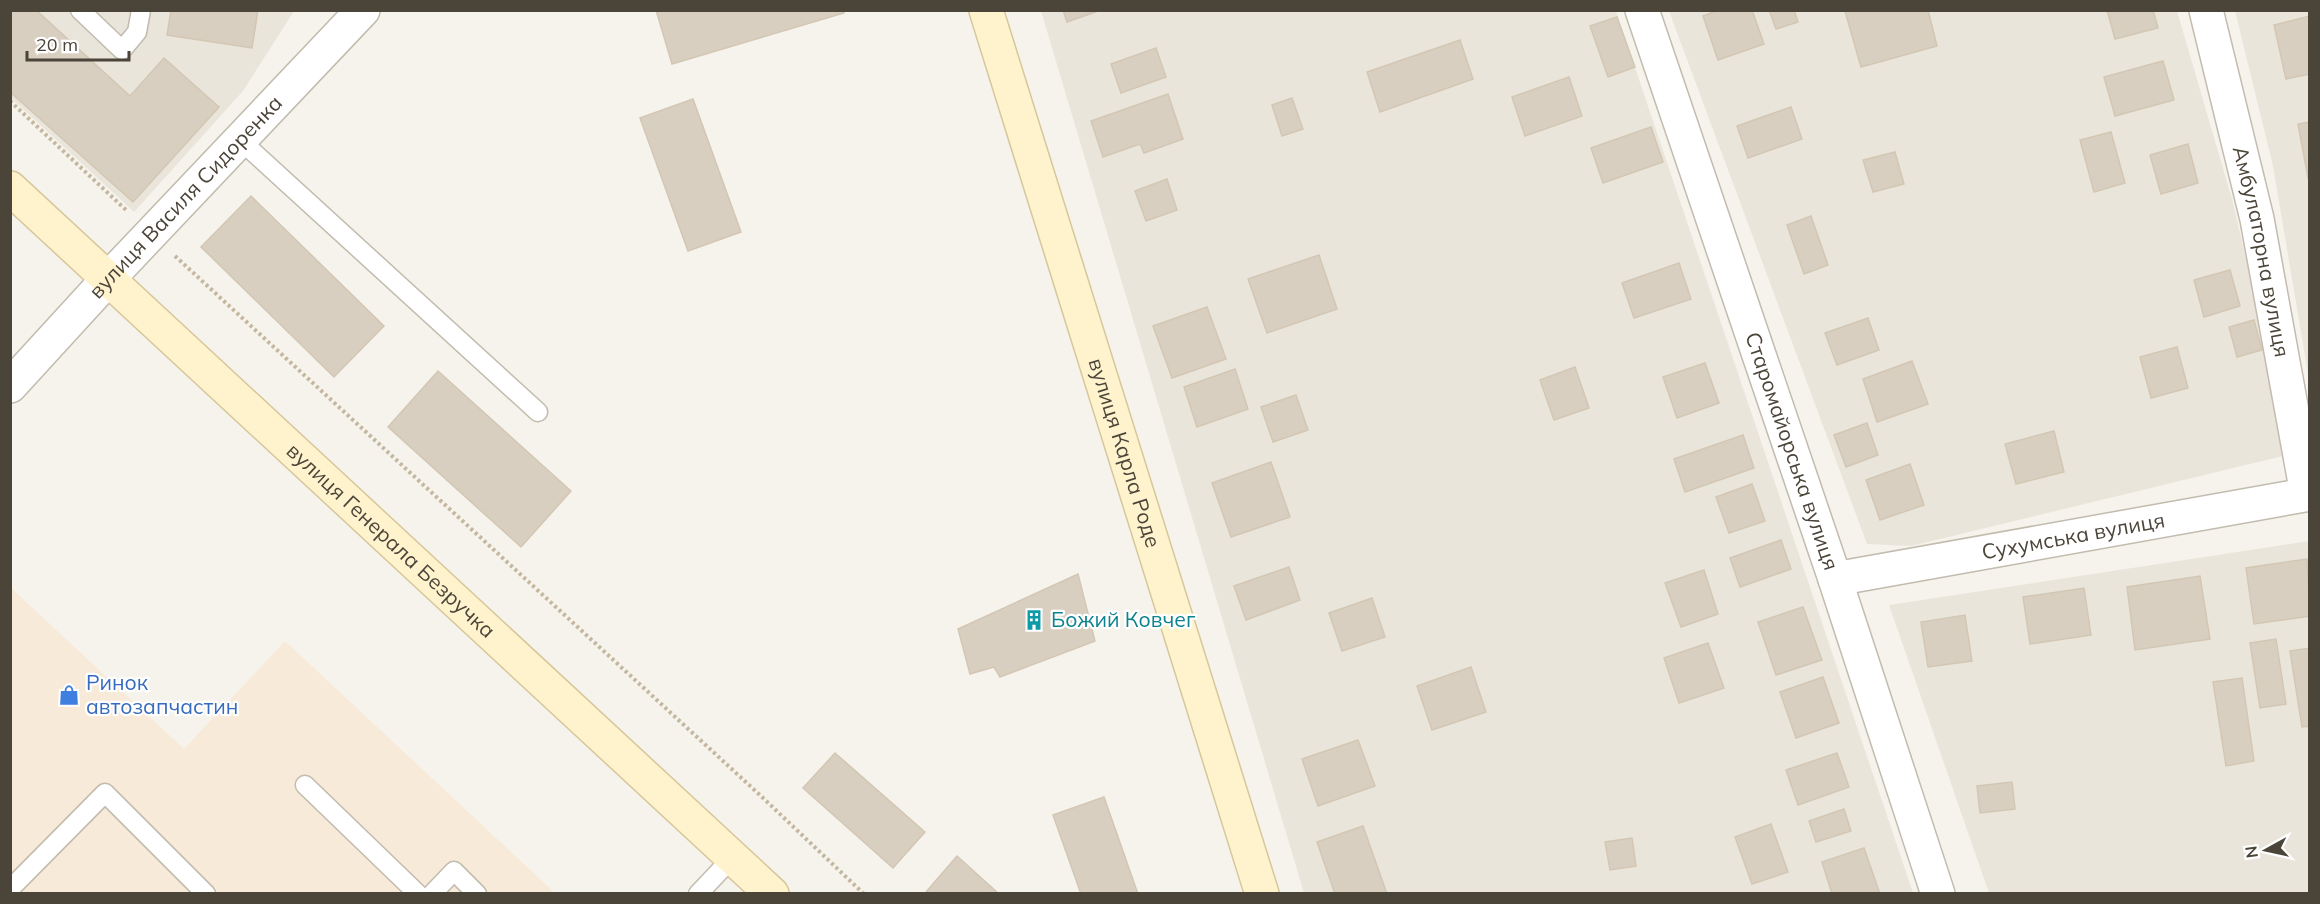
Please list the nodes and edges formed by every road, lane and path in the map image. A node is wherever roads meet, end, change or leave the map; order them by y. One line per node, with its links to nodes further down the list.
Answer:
1 (80, 10): 2 (lane)
2 (141, 10)
3 (363, 10): 8 (street, вулиця Василя Сидоренка)
4 (986, 10): 26 (street, вулиця Карла Роде)
5 (1642, 10): 15 (street, Старомайорська вулиця)
6 (2206, 10): 14 (street, Амбулаторна вулиця)
7 (10, 101): 10 (path)
8 (240, 140): 10 (street, вулиця Василя Сидоренка); 13 (lane)
9 (10, 188): 11 (street, вулиця Генерала Безручка)
10 (151, 234): 11 (street, вулиця Василя Сидоренка); 25 (path)
11 (108, 279): 12 (street, вулиця Василя Сидоренка); 17 (street, вулиця Генерала Безручка)
12 (10, 386)
13 (538, 412)
14 (2308, 494): 15 (street, Сухумська вулиця)
15 (1835, 579): 27 (street, Старомайорська вулиця)
16 (305, 785): 20 (lane)
17 (733, 857): 23 (lane); 24 (street, вулиця Генерала Безручка)
18 (10, 889): 19 (lane)
19 (206, 894)
20 (418, 894)
21 (432, 894): 22 (lane)
22 (477, 894)
23 (698, 894)
24 (772, 894)
25 (864, 894)
26 (1262, 894)
27 (1938, 894)

